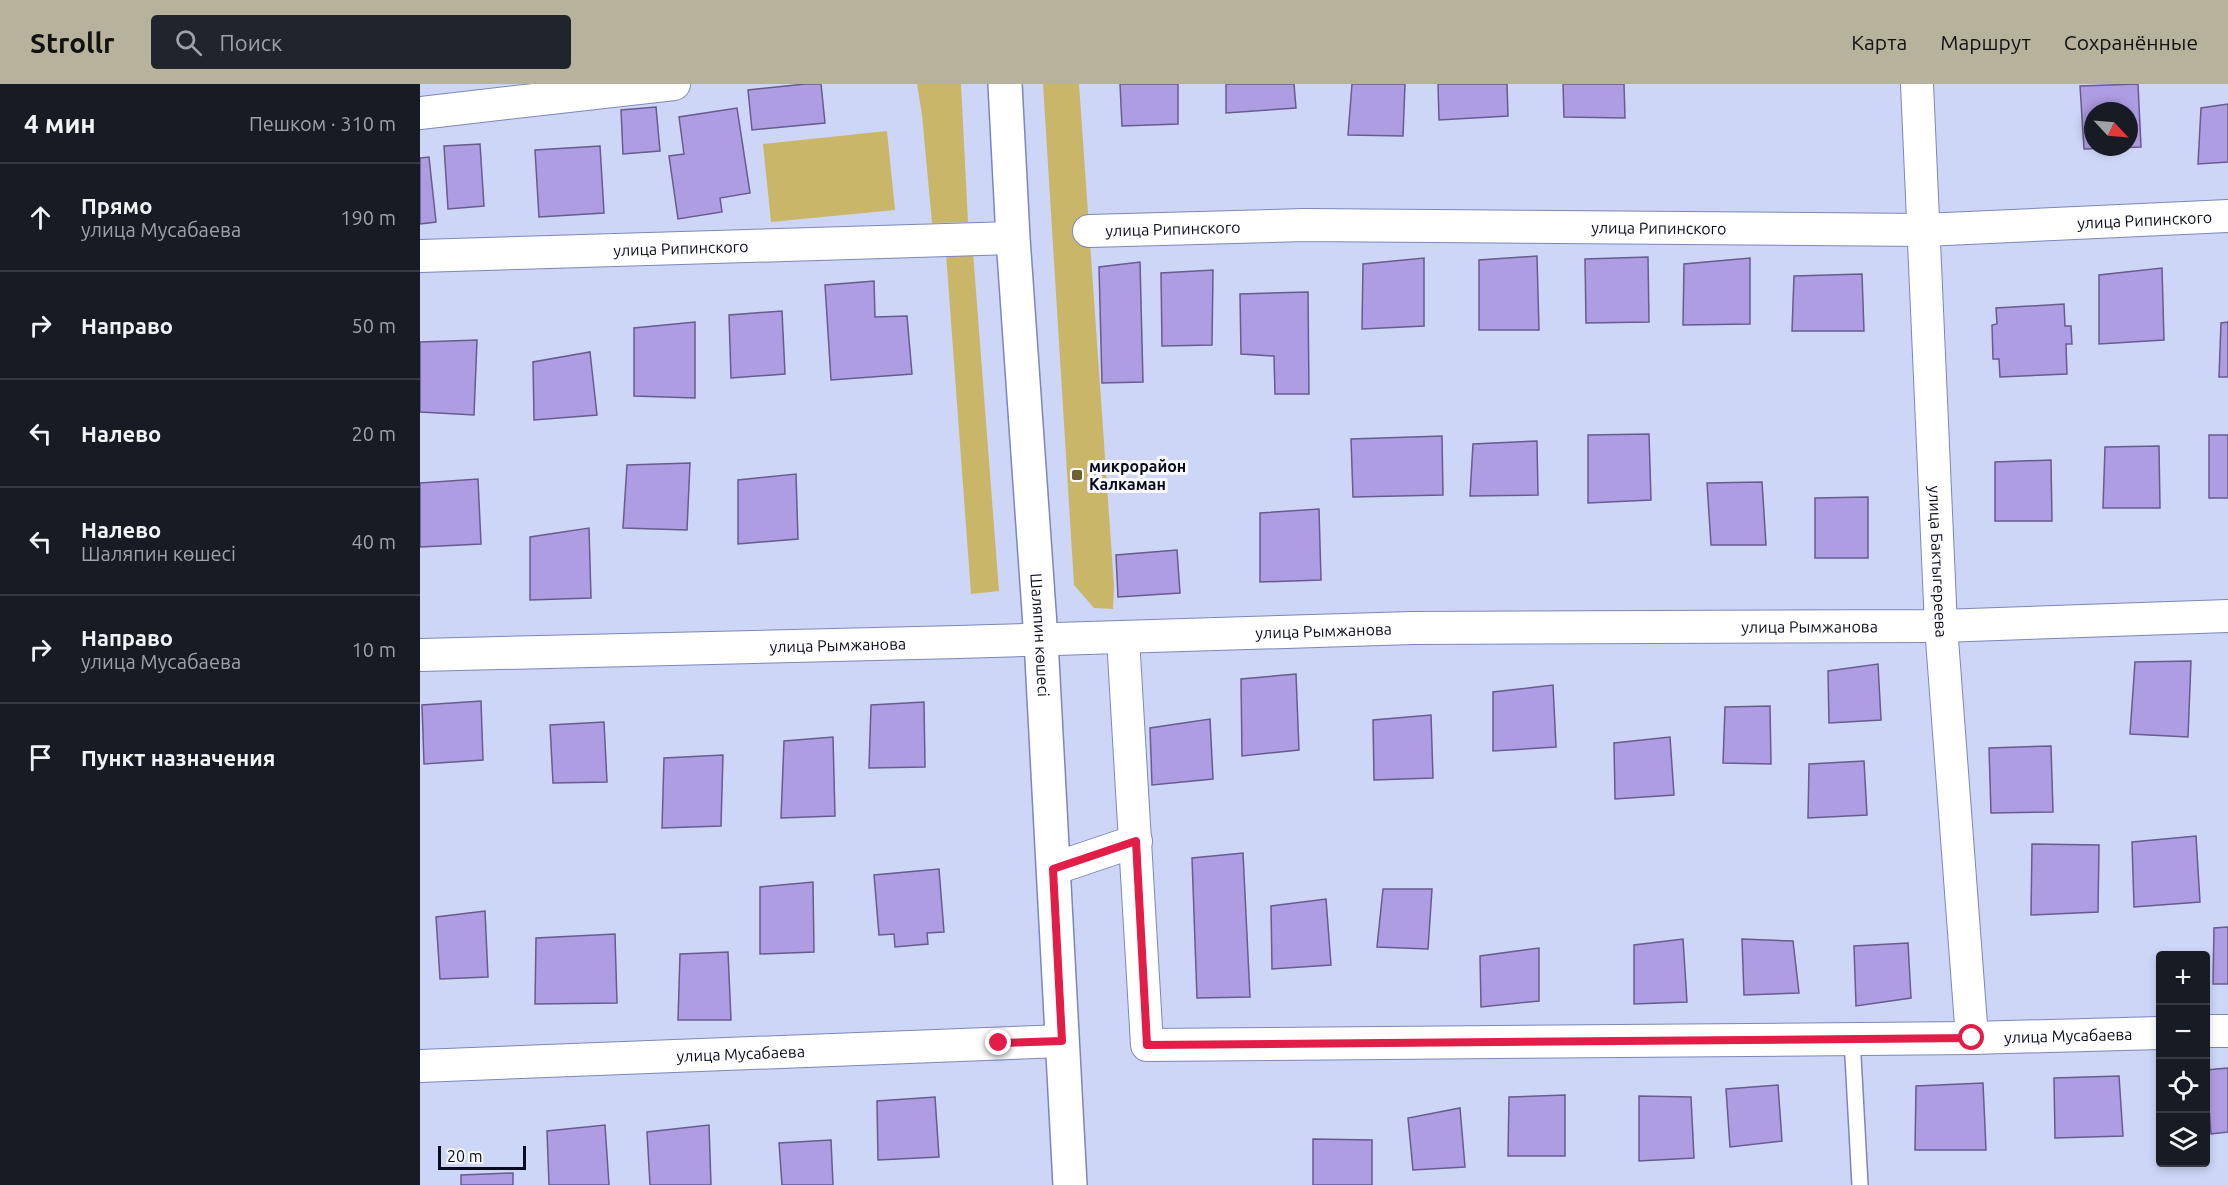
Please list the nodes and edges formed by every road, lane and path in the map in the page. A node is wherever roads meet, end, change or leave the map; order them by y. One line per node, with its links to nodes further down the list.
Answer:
1 (674, 84): 4 (street)
2 (1005, 84): 8 (main road, Шаляпин көшесі)
3 (1917, 84): 6 (street, улица Бактыгереева)
4 (420, 113)
5 (2228, 216): 6 (street, улица Рипинского)
6 (1924, 230): 7 (street, улица Рипинского); 11 (street, улица Бактыгереева)
7 (1089, 231)
8 (1013, 238): 9 (street, улица Рипинского); 13 (main road, Шаляпин көшесі)
9 (420, 256)
10 (2228, 616): 11 (street, улица Рымжанова)
11 (1941, 626): 12 (street, улица Рымжанова); 21 (street, улица Бактыгереева)
12 (1123, 638): 13 (street, улица Рымжанова); 15 (street)
13 (1041, 640): 14 (street, улица Рымжанова); 16 (main road, Шаляпин көшесі)
14 (420, 655)
15 (1136, 841): 16 (street); 20 (street, улица Мусабаева)
16 (1053, 869): 22 (main road, Шаляпин көшесі)
17 (2210, 1031): 18 (street)
18 (2228, 1031)
19 (2156, 1033): 21 (street, улица Мусабаева)
20 (1852, 1038): 21 (street, улица Мусабаева); 25 (lane)
21 (1972, 1038)
22 (1062, 1041): 23 (street, улица Мусабаева); 24 (main road, Шаляпин көшесі)
23 (420, 1066)
24 (1070, 1185)
25 (1860, 1185)

